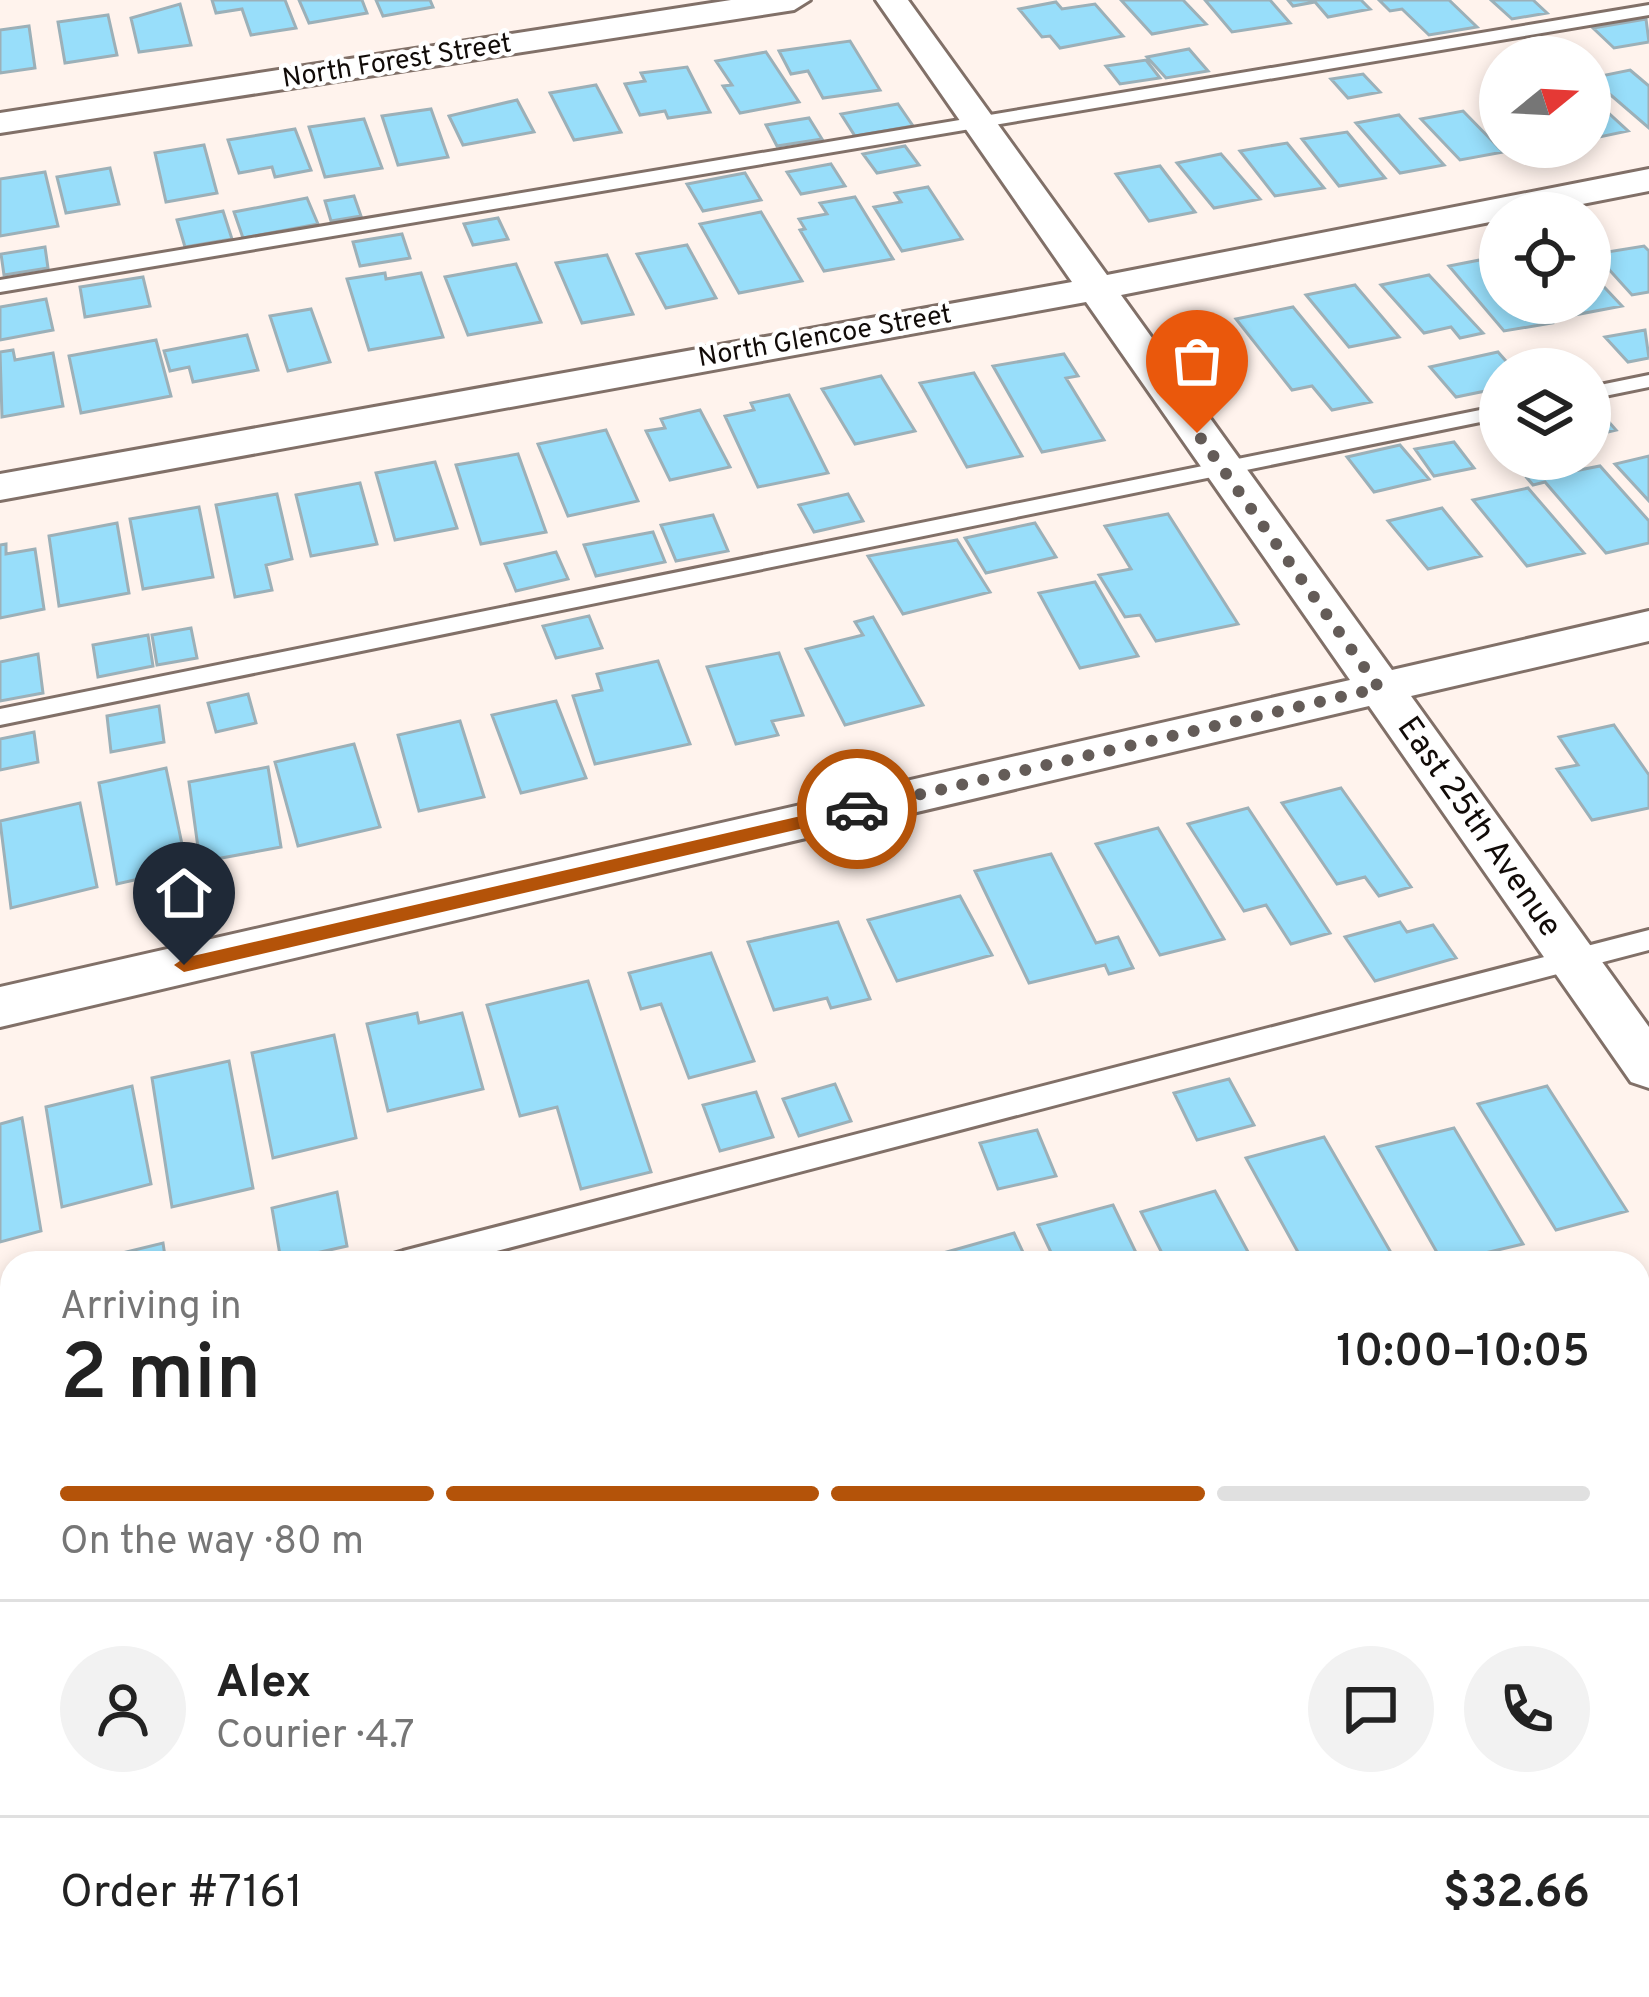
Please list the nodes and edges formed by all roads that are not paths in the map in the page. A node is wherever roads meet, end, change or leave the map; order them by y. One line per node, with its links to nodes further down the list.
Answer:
1 (794, 0): 4 (street, North Forest Street)
2 (892, 0): 5 (street, East 25th Avenue)
3 (1649, 10): 5 (lane)
4 (0, 123)
5 (981, 124): 7 (lane); 8 (street, East 25th Avenue)
6 (1649, 180): 8 (street, North Glencoe Street)
7 (0, 286)
8 (1094, 289): 12 (street, East 25th Avenue); 13 (street, North Glencoe Street)
9 (1649, 381): 10 (lane)
10 (1611, 389)
11 (1479, 416): 12 (lane)
12 (1223, 469): 15 (street, East 25th Avenue); 16 (lane)
13 (0, 487)
14 (1649, 626): 15 (street)
15 (1379, 688): 18 (street, East 25th Avenue); 19 (street)
16 (0, 717)
17 (1649, 940): 18 (lane)
18 (1573, 960): 20 (street, East 25th Avenue); 21 (lane)
19 (0, 1007)
20 (1649, 1067)
21 (449, 1251)

